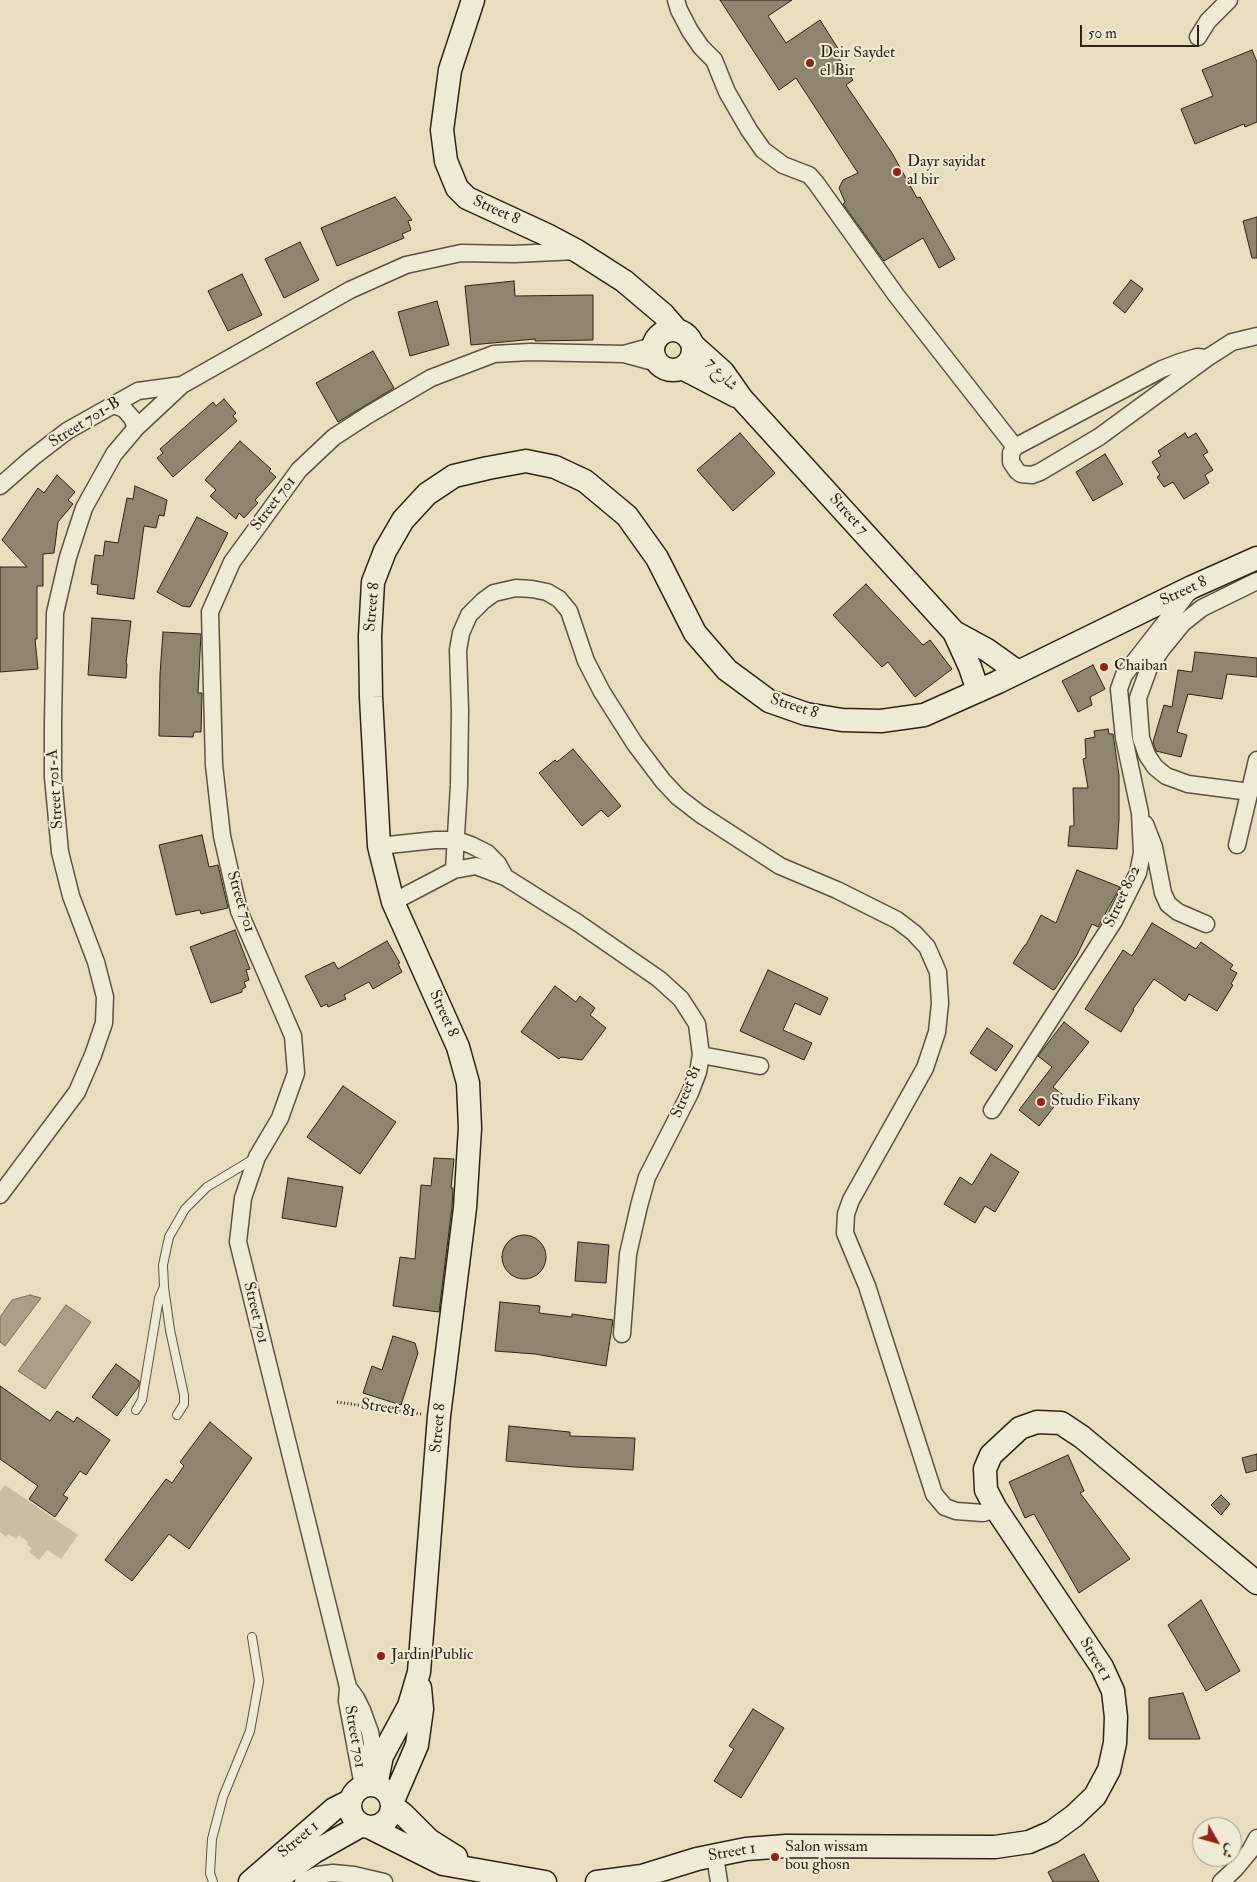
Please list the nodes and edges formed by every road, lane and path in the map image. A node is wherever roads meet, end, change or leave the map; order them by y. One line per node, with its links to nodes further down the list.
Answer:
1 (473, 0): 5 (street, Street 8)
2 (676, 0): 15 (street)
3 (1229, 0): 4 (street)
4 (1198, 37)
5 (577, 251): 7 (street, Street 8); 11 (street)
6 (1257, 336): 9 (street)
7 (661, 344): 8 (street); 10 (street); 36 (street, Street 701)
8 (694, 346): 10 (street); 12 (street, شارع 7)
9 (1207, 358): 15 (street); 15 (street)
10 (682, 368): 12 (street, شارع 7)
11 (182, 385): 13 (street, Street 701-B); 14 (street, Street 701-A)
12 (742, 399): 20 (street, Street 7)
13 (114, 404): 14 (street); 16 (street, Street 701-B)
14 (136, 428): 37 (street, Street 701-A)
15 (1015, 447)
16 (0, 486)
17 (1257, 558): 19 (street, Street 8)
18 (1257, 581): 24 (street)
19 (1192, 587): 21 (street, Street 8); 25 (street, Street 802)
20 (954, 632): 21 (street); 22 (street)
21 (1018, 672): 22 (street, Street 8)
22 (978, 691): 28 (street, Street 8)
23 (1257, 760): 24 (street)
24 (1250, 792): 27 (street)
25 (1140, 813): 32 (street); 35 (street, Street 802)
26 (457, 840): 28 (street, Street 81); 29 (street); 30 (street, Street 81); 44 (street)
27 (1236, 845)
28 (380, 846): 31 (street, Street 8)
29 (454, 870): 30 (street, Street 81); 31 (street, Street 81)
30 (505, 877): 33 (street, Street 81)
31 (393, 902): 43 (street, Street 8)
32 (1206, 924)
33 (701, 1055): 34 (street); 39 (street, Street 81)
34 (760, 1066)
35 (992, 1110)
36 (257, 1157): 38 (lane); 48 (street, Street 701)
37 (0, 1195)
38 (164, 1286): 41 (lane); 42 (lane)
39 (622, 1334)
40 (338, 1402): 43 (path, Street 81)
41 (136, 1410)
42 (178, 1415)
43 (439, 1416): 47 (street, Street 8)
44 (996, 1509): 45 (street, Street 1); 52 (street, Street 1)
45 (1257, 1583)
46 (252, 1637): 54 (lane)
47 (419, 1672): 48 (street, Street 8); 49 (street, Street 8)
48 (365, 1789): 49 (street); 50 (street); 55 (street, Street 1)
49 (392, 1805): 50 (street); 53 (street)
50 (366, 1826): 53 (street); 56 (street, Street 1)
51 (1257, 1838): 62 (street)
52 (715, 1856): 60 (street, Street 1); 61 (street)
53 (468, 1867): 59 (street)
54 (213, 1882)
55 (250, 1882)
56 (273, 1882)
57 (303, 1882): 58 (street)
58 (384, 1882)
59 (545, 1882)
60 (597, 1882)
61 (720, 1882)
62 (1221, 1882)

